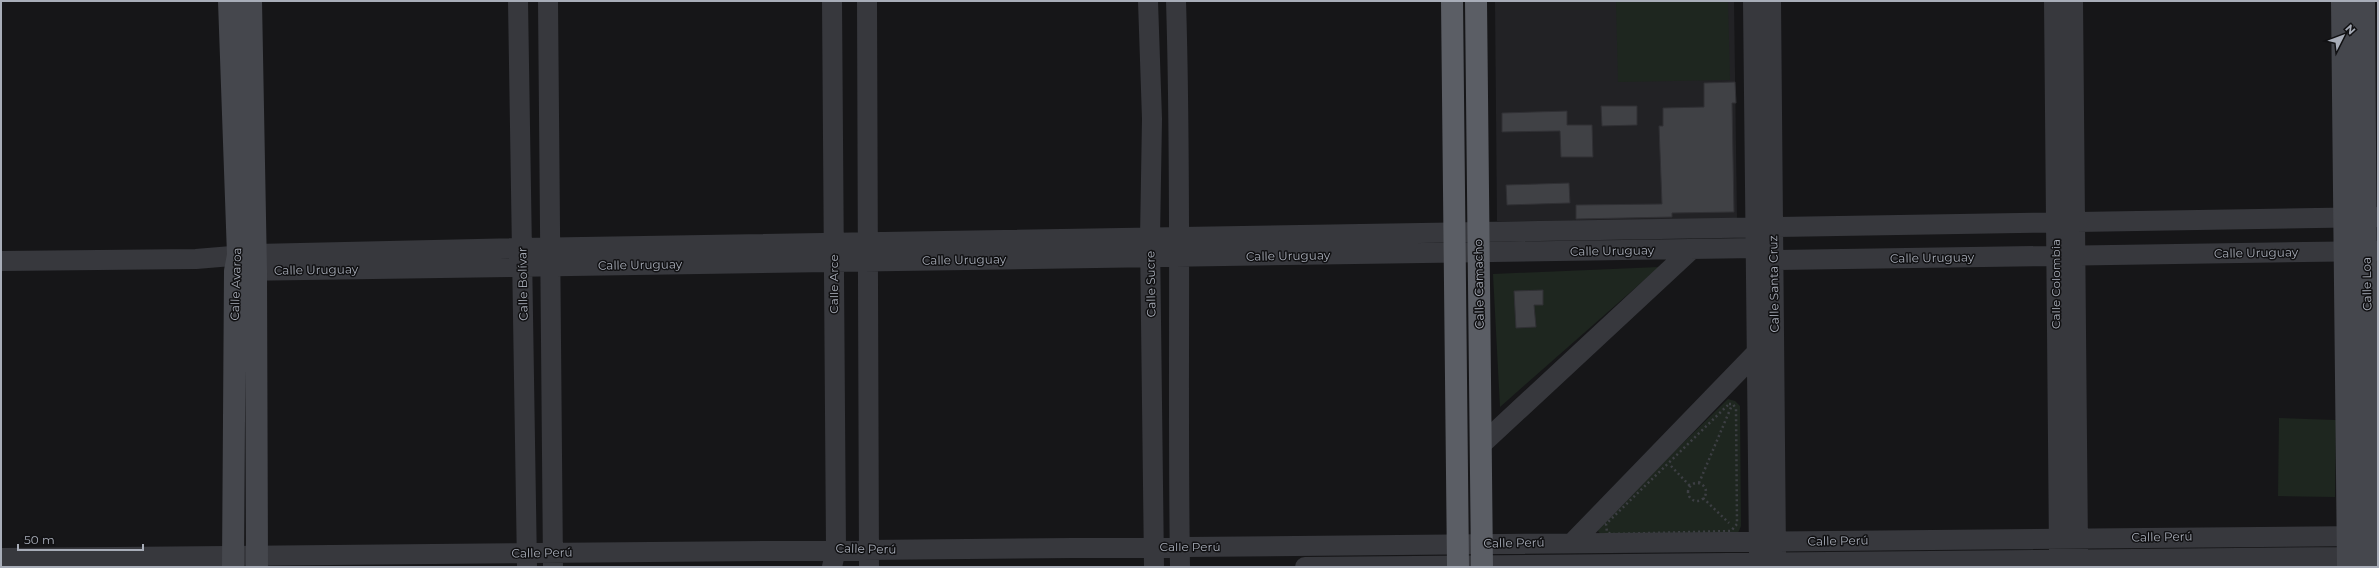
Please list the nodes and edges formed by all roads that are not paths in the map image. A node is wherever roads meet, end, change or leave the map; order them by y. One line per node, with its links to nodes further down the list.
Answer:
1 (229, 1): 36 (main road, Calle Avaroa)
2 (251, 1): 36 (main road, Calle Avaroa)
3 (518, 1): 33 (street, Calle Bolívar)
4 (548, 1): 32 (street)
5 (832, 1): 30 (street, Calle Arce)
6 (867, 1): 28 (street)
7 (1148, 1): 23 (street, Calle Sucre)
8 (1176, 1): 24 (street)
9 (1452, 1): 21 (highway, Calle Camacho)
10 (1476, 1): 22 (highway, Calle Camacho)
11 (1753, 1): 20 (street, Calle Santa Cruz)
12 (1771, 1): 20 (street, Calle Santa Cruz)
13 (2054, 1): 19 (street, Calle Colombia)
14 (2073, 1): 19 (street, Calle Colombia)
15 (2342, 1): 17 (main road, Calle Loa)
16 (2364, 1): 18 (main road, Calle Loa)
17 (2344, 217): 18 (street, Calle Uruguay); 19 (street, Calle Uruguay); 29 (main road, Calle Loa)
18 (2372, 217): 27 (main road, Calle Loa)
19 (2065, 224): 20 (street, Calle Uruguay); 31 (street, Calle Colombia)
20 (1764, 228): 22 (street, Calle Uruguay); 25 (street, Calle Santa Cruz); 34 (street, Calle Santa Cruz)
21 (1454, 243): 22 (street, Calle Uruguay); 24 (street, Calle Uruguay); 42 (highway, Calle Camacho)
22 (1479, 243): 26 (street, Calle Uruguay); 38 (highway, Calle Camacho)
23 (1150, 248): 24 (street, Calle Uruguay); 28 (street, Calle Uruguay); 43 (street, Calle Sucre)
24 (1177, 248): 44 (street)
25 (1756, 248): 26 (street, Calle Uruguay); 34 (street); 37 (street, Calle Santa Cruz)
26 (1691, 250): 38 (street)
27 (2372, 251): 29 (street, Calle Uruguay); 45 (main road, Calle Loa)
28 (868, 252): 30 (street, Calle Uruguay); 48 (street)
29 (2345, 252): 31 (street, Calle Uruguay); 45 (main road, Calle Loa)
30 (834, 253): 32 (street, Calle Uruguay); 47 (street, Calle Arce)
31 (2066, 256): 34 (street, Calle Uruguay); 39 (street, Calle Colombia)
32 (550, 257): 33 (street, Calle Uruguay); 51 (street)
33 (522, 258): 36 (street, Calle Uruguay); 50 (street, Calle Bolívar)
34 (1774, 260): 40 (street, Calle Santa Cruz)
35 (1, 261): 36 (street, Calle Uruguay)
36 (246, 263): 52 (main road, Calle Avaroa); 53 (main road, Calle Avaroa)
37 (1757, 352): 40 (street, Calle Santa Cruz); 41 (street)
38 (1481, 445): 49 (highway, Calle Camacho)
39 (2068, 538): 40 (street, Calle Perú); 45 (street, Calle Perú); 54 (street, Calle Colombia)
40 (1767, 541): 41 (street, Calle Perú); 55 (street, Calle Santa Cruz)
41 (1573, 542): 49 (street, Calle Perú)
42 (1457, 544): 44 (street, Calle Perú); 49 (street, Calle Perú); 56 (highway, Calle Camacho)
43 (1154, 547): 44 (street, Calle Perú); 48 (street, Calle Perú); 57 (street, Calle Sucre)
44 (1180, 547): 58 (street)
45 (2363, 550): 54 (street, Calle Perú)
46 (1, 558): 52 (street, Calle Perú)
47 (834, 558): 48 (street, Calle Perú); 51 (street, Calle Perú)
48 (869, 559)
49 (1482, 559): 55 (street, Calle Perú); 56 (street, Calle Perú)
50 (526, 560): 51 (street, Calle Perú); 53 (street, Calle Perú)
51 (553, 560)
52 (233, 562): 53 (street, Calle Perú)
53 (258, 562)
54 (2068, 563): 55 (street, Calle Perú)
55 (1768, 565)
56 (1458, 566): 59 (street, Calle Perú)
57 (1154, 567)
58 (1180, 567)
59 (1304, 567)

